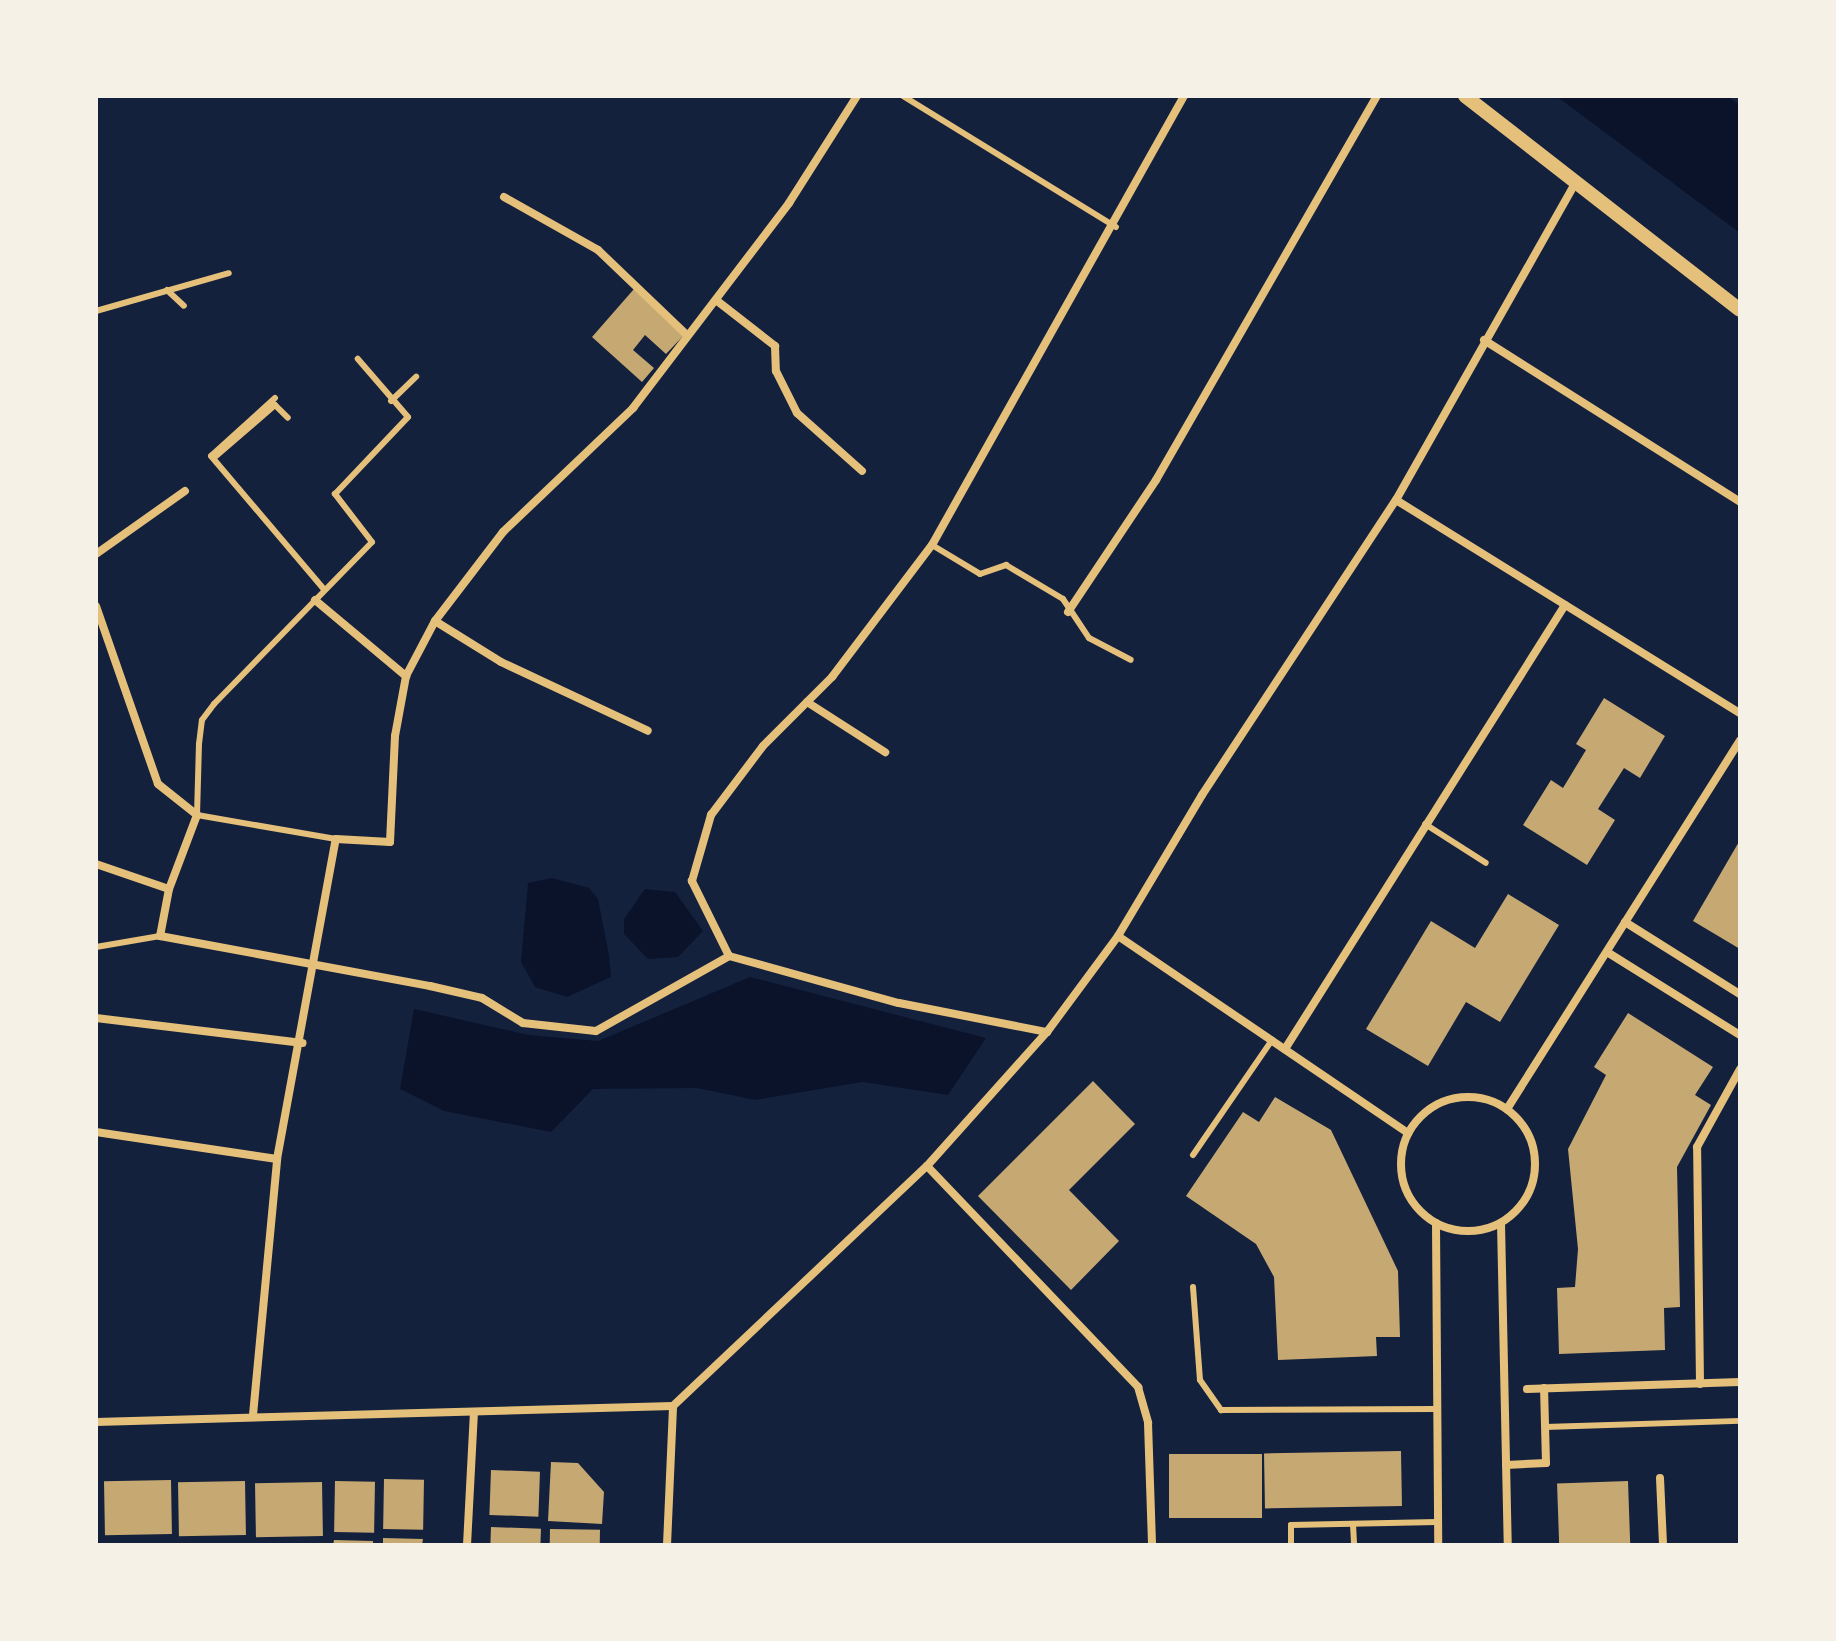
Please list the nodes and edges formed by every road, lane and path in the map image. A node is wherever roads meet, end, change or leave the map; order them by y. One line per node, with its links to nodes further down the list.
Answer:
1 (857, 96): 11 (street)
2 (903, 96): 8 (lane)
3 (1184, 96): 8 (street)
4 (1377, 96): 33 (street)
5 (1465, 96): 6 (street)
6 (1575, 184): 13 (street); 16 (street)
7 (504, 197): 15 (street)
8 (1116, 227): 27 (street)
9 (229, 273): 10 (lane)
10 (167, 290): 12 (lane); 14 (lane)
11 (716, 300): 15 (street); 23 (street)
12 (184, 306)
13 (1740, 310)
14 (96, 311)
15 (686, 334): 34 (street)
16 (1484, 340): 25 (street); 26 (street)
17 (358, 359): 20 (lane)
18 (416, 377): 20 (lane)
19 (275, 398): 22 (lane)
20 (391, 401): 29 (lane)
21 (288, 418): 22 (lane)
22 (213, 459): 29 (lane)
23 (862, 471)
24 (185, 491): 28 (street)
25 (1396, 500): 31 (street); 50 (street)
26 (1740, 502)
27 (932, 545): 33 (lane); 37 (street)
28 (96, 554)
29 (323, 588): 30 (lane)
30 (315, 600): 36 (street); 42 (lane)
31 (1565, 605): 38 (street); 43 (street)
32 (96, 606): 42 (street)
33 (1068, 612): 35 (lane)
34 (435, 621): 36 (street); 39 (street)
35 (1131, 660)
36 (406, 676): 44 (street)
37 (807, 702): 41 (street); 53 (street)
38 (1740, 713)
39 (648, 731)
40 (1740, 741): 48 (street)
41 (885, 752)
42 (197, 815): 44 (lane); 47 (street)
43 (1425, 824): 45 (lane); 61 (street)
44 (336, 839): 54 (street)
45 (1486, 863)
46 (96, 864): 47 (street)
47 (169, 889): 49 (street)
48 (1625, 922): 52 (street); 55 (street)
49 (160, 936): 51 (lane); 54 (street)
50 (1118, 936): 57 (street); 59 (street)
51 (96, 947)
52 (1607, 952): 58 (street); 63 (street)
53 (729, 956): 54 (street); 57 (street)
54 (316, 969): 60 (street)
55 (1740, 994)
56 (96, 1018): 60 (street)
57 (1047, 1032): 68 (street)
58 (1740, 1035)
59 (1272, 1040): 61 (street); 66 (lane)
60 (302, 1043): 67 (street)
61 (1285, 1049): 65 (street)
62 (1740, 1069): 73 (street)
63 (1507, 1109): 65 (street); 70 (street)
64 (96, 1132): 67 (street)
65 (1408, 1133): 69 (street)
66 (1193, 1155)
67 (277, 1159): 79 (street)
68 (927, 1166): 76 (street); 89 (street)
69 (1436, 1223): 70 (street); 77 (street)
70 (1501, 1223): 83 (street)
71 (1193, 1287): 77 (lane)
72 (1740, 1382): 73 (street)
73 (1700, 1384): 74 (street)
74 (1544, 1388): 75 (street); 82 (street)
75 (1527, 1389)
76 (673, 1406): 78 (street); 88 (street)
77 (1435, 1409): 85 (street)
78 (474, 1412): 79 (street); 87 (street)
79 (253, 1415): 81 (street)
80 (1740, 1421): 82 (lane)
81 (96, 1422)
82 (1545, 1427): 83 (street)
83 (1506, 1465): 93 (street)
84 (1660, 1478): 94 (street)
85 (1437, 1522): 86 (lane); 92 (street)
86 (1353, 1524): 90 (lane); 91 (lane)
87 (467, 1545)
88 (667, 1545)
89 (1152, 1545)
90 (1291, 1545)
91 (1354, 1545)
92 (1438, 1545)
93 (1508, 1545)
94 (1663, 1545)

